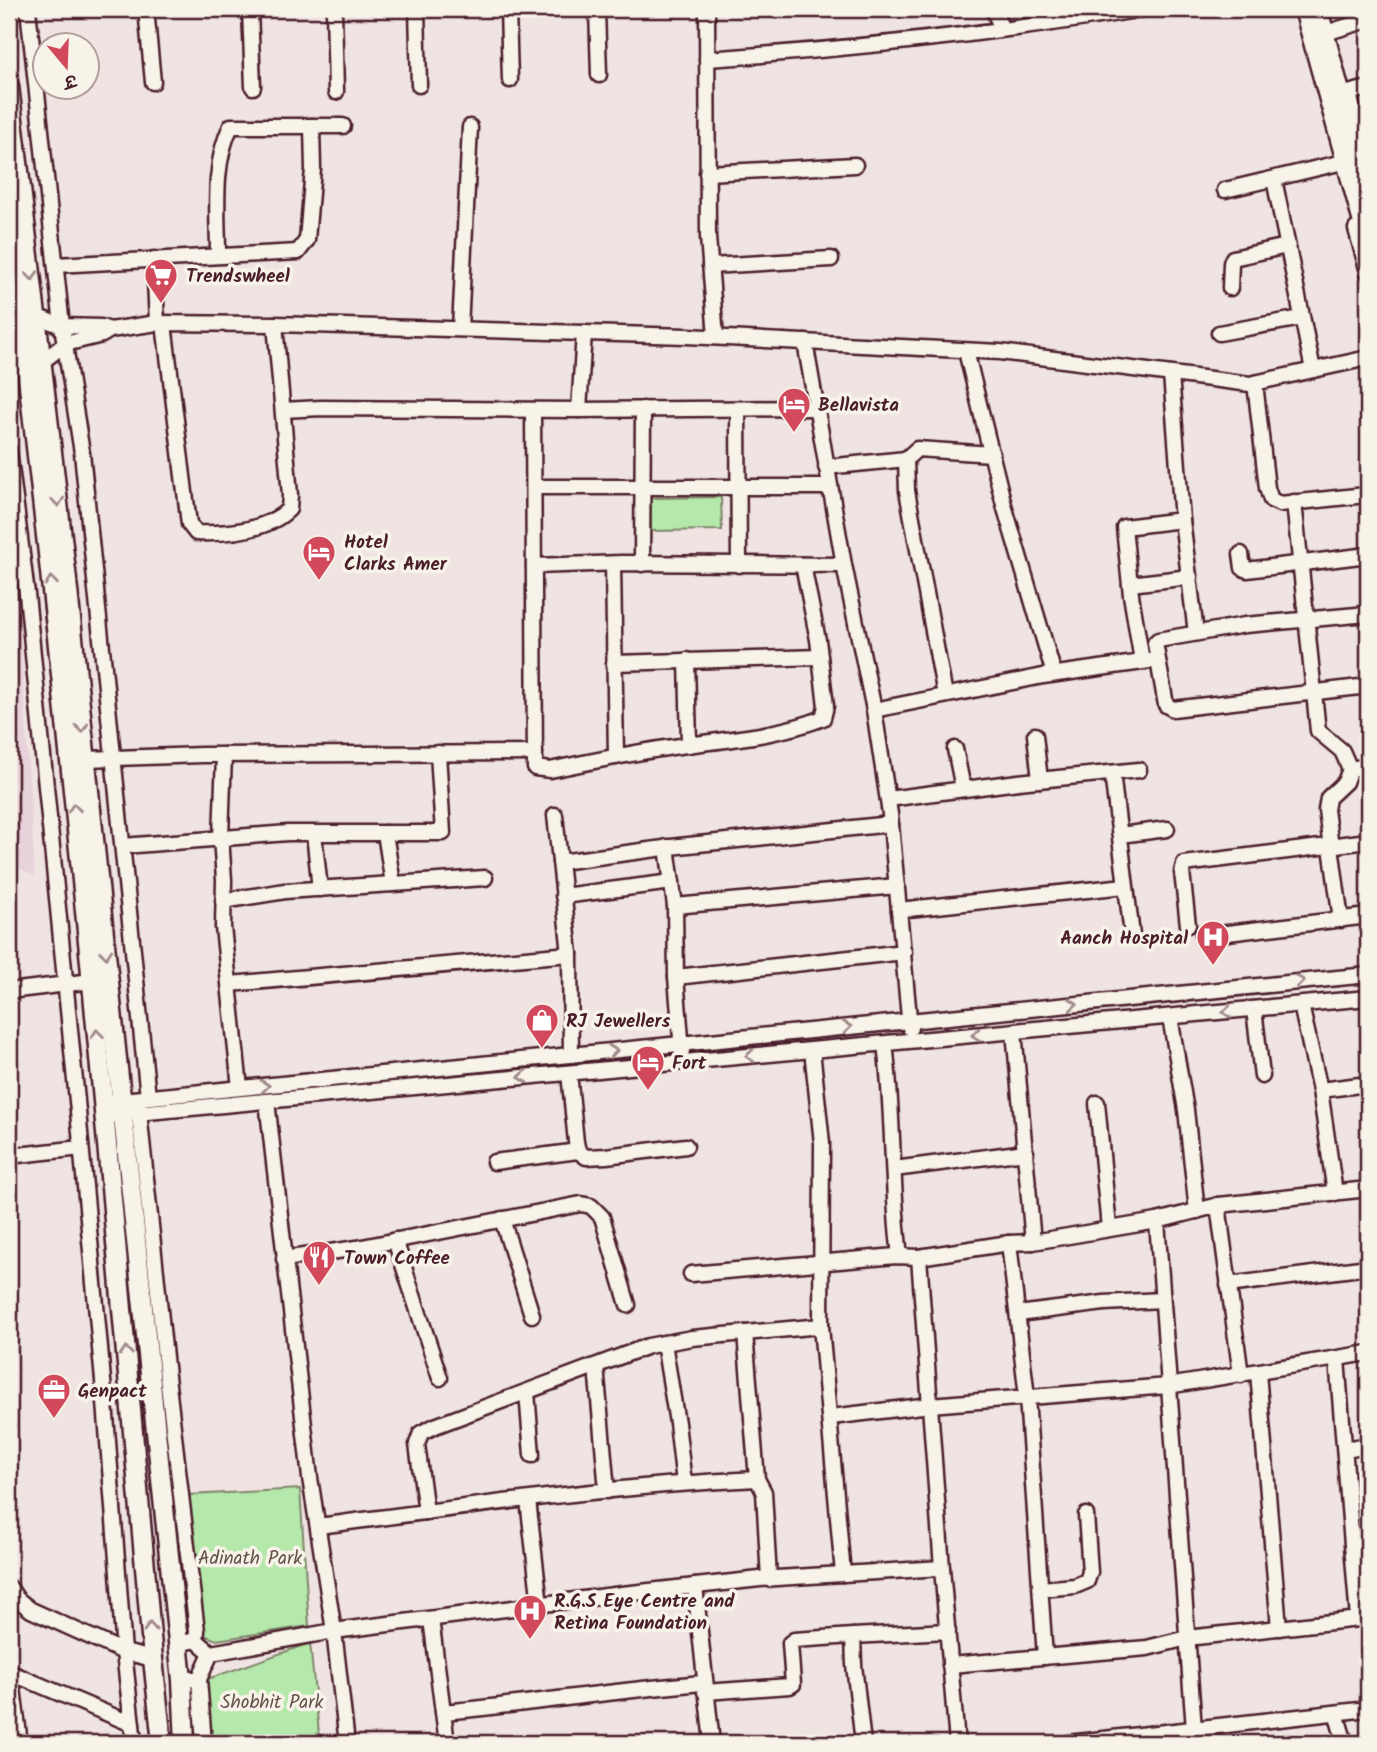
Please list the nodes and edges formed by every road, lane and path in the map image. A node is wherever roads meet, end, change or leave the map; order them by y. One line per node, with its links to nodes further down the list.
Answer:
1 (29, 9): 44 (street)
2 (146, 9): 21 (street)
3 (250, 9): 24 (street)
4 (334, 9): 26 (street)
5 (417, 9): 22 (street)
6 (508, 9): 20 (street)
7 (597, 9): 19 (street)
8 (706, 9): 18 (street)
9 (993, 9): 16 (street)
10 (1143, 9): 16 (street)
11 (1297, 9): 32 (street)
12 (1304, 9): 39 (main road)
13 (1318, 9): 37 (main road)
14 (1326, 9): 17 (street)
15 (1368, 20): 17 (street)
16 (1002, 29): 18 (street)
17 (1332, 31): 27 (street)
18 (707, 59): 34 (street)
19 (598, 75)
20 (509, 80)
21 (153, 82)
22 (419, 85)
23 (9, 86): 49 (main road, one-way to 49)
24 (253, 87)
25 (1368, 88): 27 (street)
26 (335, 92)
27 (1348, 93): 31 (street)
28 (312, 125): 29 (street); 41 (street); 41 (street)
29 (343, 126)
30 (470, 127): 54 (street)
31 (1368, 162)
32 (1339, 163): 35 (street); 46 (street)
33 (855, 165): 34 (street)
34 (707, 173): 45 (street)
35 (1274, 179): 36 (street); 40 (street)
36 (1225, 190)
37 (1368, 197)
38 (9, 221): 47 (main road)
39 (1368, 241)
40 (1287, 246): 48 (street); 50 (street)
41 (218, 255): 42 (street)
42 (154, 259): 44 (street); 51 (street)
43 (831, 259): 45 (street)
44 (56, 265): 53 (street)
45 (710, 266): 58 (street)
46 (1368, 272)
47 (13, 283): 155 (main road, one-way to 47)
48 (1230, 288)
49 (38, 317): 53 (street); 63 (main road)
50 (1302, 318): 57 (street); 64 (street)
51 (161, 323): 52 (street); 55 (street); 70 (street)
52 (275, 324): 54 (street); 70 (street)
53 (62, 326): 55 (street); 60 (street)
54 (460, 329): 56 (street)
55 (110, 330): 60 (street)
56 (584, 333): 58 (street); 72 (street)
57 (1219, 333)
58 (716, 337): 59 (street)
59 (805, 342): 61 (street); 67 (street)
60 (65, 344): 63 (street); 115 (street)
61 (966, 351): 65 (street); 74 (street)
62 (1368, 358): 64 (street)
63 (43, 361): 116 (main road, one-way to 116)
64 (1313, 370): 66 (street)
65 (1171, 374): 66 (street); 83 (street)
66 (1255, 383): 82 (street)
67 (816, 408): 69 (street); 76 (street)
68 (643, 409): 69 (street); 72 (street); 79 (street)
69 (738, 409): 80 (street)
70 (283, 410): 71 (street)
71 (533, 410): 72 (street); 77 (street)
72 (579, 410)
73 (9, 451): 156 (street)
74 (992, 454): 75 (street); 103 (street)
75 (905, 459): 76 (street); 106 (street)
76 (826, 467): 78 (street)
77 (534, 487): 79 (street); 92 (street)
78 (830, 487): 80 (street); 91 (street)
79 (641, 488): 80 (street); 88 (street)
80 (738, 489): 89 (street)
81 (1366, 495): 82 (street)
82 (1294, 502): 86 (street)
83 (1182, 520): 93 (street); 94 (street)
84 (1241, 554): 86 (street)
85 (1368, 555): 86 (street)
86 (1299, 562): 96 (street)
87 (613, 564): 88 (street); 92 (street); 102 (street)
88 (642, 564): 89 (street)
89 (738, 565): 90 (street)
90 (803, 565): 91 (street); 98 (street)
91 (844, 565): 107 (street)
92 (534, 566): 112 (street)
93 (1190, 578): 94 (street); 97 (street)
94 (1130, 584): 101 (street)
95 (1368, 614): 96 (street)
96 (1305, 619): 97 (street); 105 (street)
97 (1196, 633): 100 (street)
98 (820, 657): 99 (street); 109 (street)
99 (687, 660): 102 (street); 109 (street)
100 (1157, 660): 101 (street); 105 (street)
101 (1142, 661): 103 (street)
102 (614, 663): 114 (street)
103 (1054, 674): 106 (street)
104 (1368, 686): 105 (street)
105 (1314, 691): 118 (street)
106 (945, 695): 107 (street)
107 (874, 710): 123 (street)
108 (1035, 735): 121 (street)
109 (689, 745): 114 (street)
110 (955, 749): 122 (street)
111 (438, 753): 112 (street); 113 (street); 127 (street)
112 (535, 754): 114 (street)
113 (224, 755): 115 (street); 130 (street)
114 (616, 757)
115 (114, 758): 116 (street); 133 (street)
116 (86, 759): 178 (main road, one-way to 178)
117 (1368, 766): 118 (street)
118 (1350, 769): 132 (street)
119 (1139, 770): 120 (street)
120 (1112, 773): 121 (street); 129 (street)
121 (1040, 780): 122 (street)
122 (963, 788): 123 (street)
123 (888, 799): 125 (street)
124 (555, 815): 135 (street)
125 (891, 824): 134 (street); 139 (street)
126 (1167, 828): 129 (street)
127 (386, 833): 128 (street); 138 (street)
128 (314, 834): 130 (street); 141 (street)
129 (1120, 835): 140 (street)
130 (221, 837): 133 (street); 143 (street)
131 (1368, 841): 132 (street)
132 (1330, 845): 147 (street); 148 (street)
133 (123, 846): 178 (street)
134 (667, 847): 135 (street); 137 (street)
135 (560, 862): 142 (street)
136 (485, 878): 138 (street)
137 (672, 882): 142 (street); 144 (street)
138 (393, 884): 141 (street)
139 (897, 886): 144 (street); 145 (street)
140 (1125, 886): 145 (street); 149 (street)
141 (320, 889): 143 (street)
142 (564, 896): 152 (street)
143 (223, 901): 157 (street)
144 (675, 906): 154 (street)
145 (900, 910): 151 (street)
146 (1368, 916): 147 (street)
147 (1341, 920): 150 (street)
148 (1188, 925)
149 (1132, 935)
150 (1203, 936)
151 (904, 952): 154 (street); 163 (street)
152 (569, 954): 157 (street); 169 (street)
153 (1368, 975): 163 (street, one-way to 153)
154 (676, 977): 166 (street)
155 (92, 981): 156 (street); 179 (main road, one-way to 155)
156 (65, 984): 158 (street); 181 (street)
157 (230, 984): 174 (street)
158 (9, 991)
159 (1368, 998): 160 (street)
160 (1301, 1004): 161 (street); 175 (street)
161 (1254, 1009): 162 (street, one-way to 162); 172 (street)
162 (1170, 1017): 164 (street); 190 (street)
163 (909, 1021): 165 (street); 166 (street, one-way to 163)
164 (1014, 1031): 165 (street, one-way to 165); 183 (street)
165 (911, 1041): 167 (street)
166 (682, 1044): 169 (street, one-way to 166); 170 (street)
167 (885, 1044): 168 (street); 186 (street)
168 (812, 1050): 170 (street, one-way to 170); 200 (street)
169 (571, 1055): 174 (street, one-way to 169)
170 (683, 1062): 171 (street)
171 (569, 1073): 176 (street, one-way to 176); 182 (street)
172 (1262, 1076)
173 (1368, 1084): 175 (street)
174 (240, 1088): 178 (street)
175 (1320, 1090): 188 (street)
176 (267, 1101): 178 (street); 199 (street)
177 (1097, 1103): 193 (street)
178 (134, 1105): 179 (street); 246 (main road)
179 (104, 1109): 250 (main road, one-way to 179)
180 (686, 1146): 182 (street)
181 (81, 1148): 184 (street); 247 (street)
182 (578, 1151): 185 (street)
183 (1026, 1152): 186 (street); 195 (street)
184 (9, 1156)
185 (494, 1162)
186 (894, 1169): 197 (street)
187 (1368, 1189): 188 (street)
188 (1335, 1193): 189 (street)
189 (1218, 1205): 190 (street); 203 (street)
190 (1197, 1211): 192 (street)
191 (502, 1219): 194 (street); 205 (street); 207 (street)
192 (1157, 1221): 193 (street); 204 (street)
193 (1109, 1228): 195 (street)
194 (395, 1240): 199 (street); 216 (street)
195 (1033, 1242): 196 (street)
196 (1009, 1243): 198 (street); 206 (street)
197 (900, 1256): 198 (street); 200 (street)
198 (919, 1257): 220 (street)
199 (284, 1258): 231 (street)
200 (820, 1262): 202 (street); 208 (street)
201 (1368, 1267): 203 (street)
202 (691, 1274)
203 (1228, 1285): 215 (street)
204 (1162, 1300): 206 (street); 217 (street)
205 (628, 1305)
206 (1018, 1314): 219 (street)
207 (532, 1315)
208 (821, 1326): 209 (street); 221 (street)
209 (745, 1334): 210 (street); 225 (street)
210 (664, 1343): 213 (street); 226 (street)
211 (1368, 1353): 212 (street)
212 (1337, 1359): 214 (street); 223 (street)
213 (596, 1366): 218 (street); 227 (street)
214 (1258, 1372): 215 (street); 241 (street)
215 (1241, 1375): 217 (street)
216 (440, 1378)
217 (1168, 1386): 219 (street); 245 (street)
218 (527, 1392): 224 (street); 229 (street)
219 (1027, 1397): 220 (street); 237 (street)
220 (930, 1405): 221 (street); 232 (street)
221 (831, 1417): 233 (street)
222 (1368, 1445): 223 (street)
223 (1345, 1449): 240 (street)
224 (532, 1455)
225 (757, 1479): 226 (street); 234 (street)
226 (684, 1483): 227 (street)
227 (607, 1491): 228 (street)
228 (528, 1500): 229 (street); 238 (street)
229 (426, 1512): 231 (street)
230 (1086, 1515): 237 (street)
231 (319, 1526): 242 (street)
232 (942, 1568): 233 (street); 243 (street)
233 (843, 1574): 234 (street)
234 (769, 1578): 235 (street)
235 (695, 1586): 238 (street); 254 (street)
236 (9, 1587): 247 (street)
237 (1041, 1589): 249 (street)
238 (540, 1605): 239 (street)
239 (431, 1619): 242 (street); 256 (street)
240 (1363, 1619): 241 (street)
241 (1279, 1628): 245 (street)
242 (334, 1631): 248 (street); 266 (street)
243 (947, 1631): 244 (street); 251 (street)
244 (853, 1636): 254 (street); 269 (street)
245 (1187, 1639): 249 (street); 259 (street)
246 (187, 1642): 248 (street); 253 (main road)
247 (124, 1652): 250 (street); 258 (street)
248 (211, 1653): 253 (street)
249 (1045, 1657): 251 (street)
250 (153, 1659): 263 (main road)
251 (950, 1665): 270 (street)
252 (10, 1673): 258 (street); 261 (street)
253 (190, 1679): 264 (main road); 265 (street)
254 (704, 1688): 256 (street); 268 (street)
255 (1368, 1709): 257 (street)
256 (443, 1712): 267 (street)
257 (1336, 1713): 259 (street); 272 (street)
258 (131, 1716): 262 (street)
259 (1195, 1737): 260 (street)
260 (1121, 1741): 271 (street)
261 (20, 1743)
262 (134, 1743)
263 (162, 1743)
264 (185, 1743)
265 (204, 1743)
266 (347, 1743)
267 (447, 1743)
268 (712, 1743)
269 (863, 1743)
270 (957, 1743)
271 (1068, 1743)
272 (1345, 1743)

